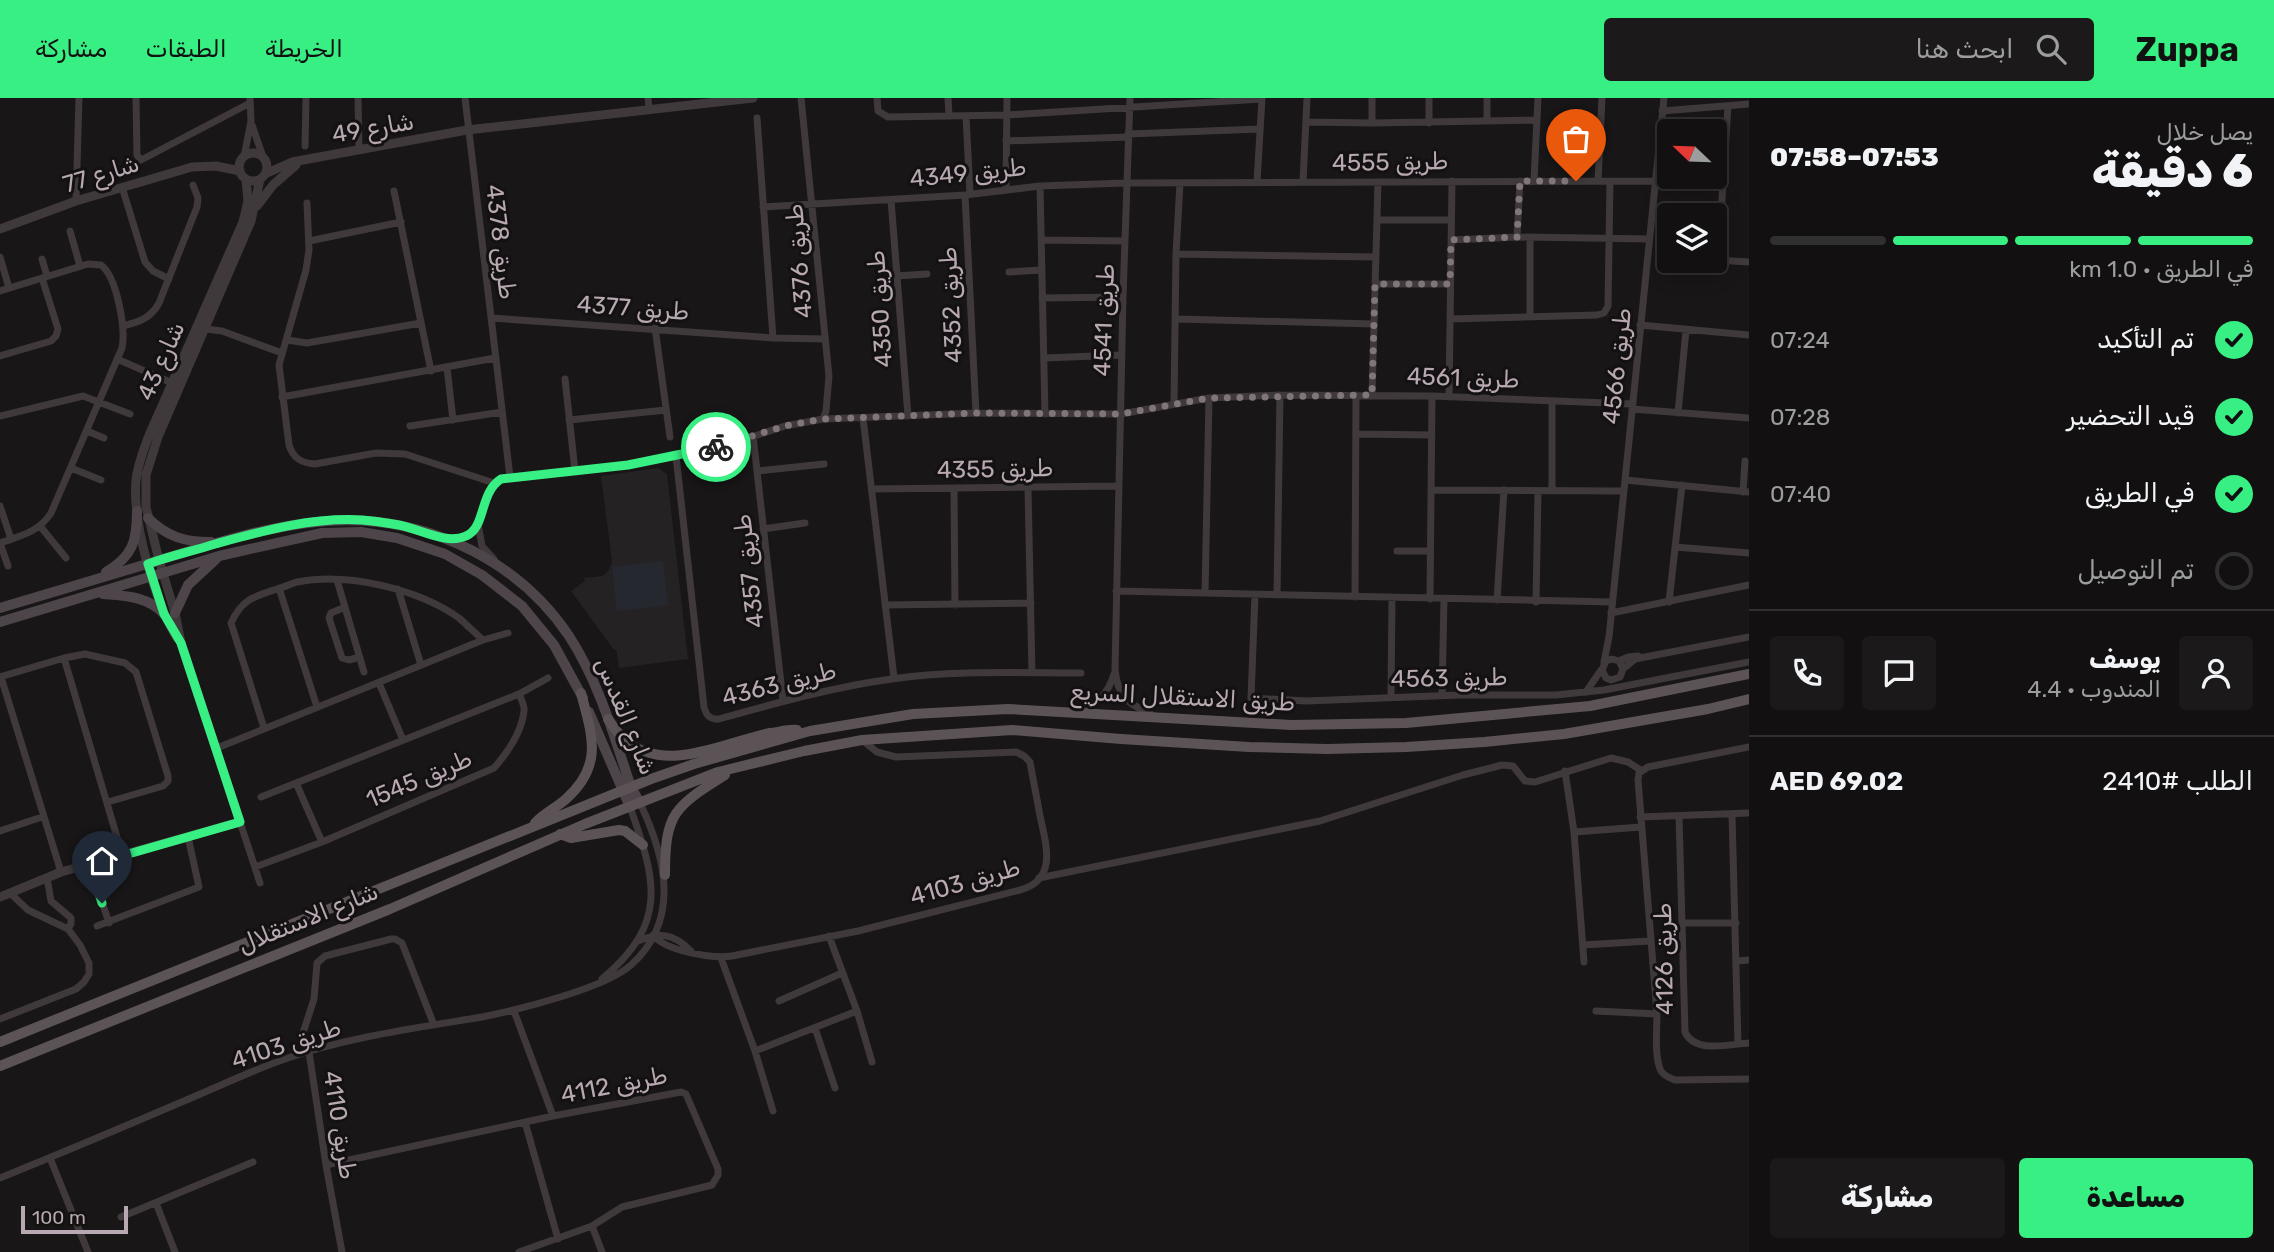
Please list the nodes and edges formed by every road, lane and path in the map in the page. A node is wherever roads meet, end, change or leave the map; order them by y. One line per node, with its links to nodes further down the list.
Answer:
1 (79, 98): 68 (street)
2 (136, 98): 20 (street)
3 (306, 98): 40 (street)
4 (358, 98): 41 (street)
5 (465, 98): 37 (street, طريق 4378)
6 (648, 98): 24 (street)
7 (753, 98): 24 (street, شارع 49)
8 (801, 98): 71 (street, طريق 4376)
9 (877, 98): 27 (street)
10 (948, 98): 27 (street)
11 (1007, 98): 26 (street)
12 (1261, 98): 21 (street); 36 (street)
13 (1307, 98): 33 (street)
14 (1371, 98): 34 (street)
15 (1429, 98): 35 (street)
16 (1487, 98): 32 (street)
17 (1538, 98): 30 (street)
18 (1602, 98): 53 (street)
19 (1664, 98): 25 (street, طريق 4566)
20 (250, 101): 31 (street)
21 (1129, 102): 26 (street); 38 (street, طريق 4541)
22 (1749, 104): 23 (street)
23 (1728, 106): 25 (street); 69 (street)
24 (649, 109): 37 (street, شارع 49)
25 (1662, 111): 55 (street, طريق 4566)
26 (1007, 115): 28 (street); 39 (street)
27 (949, 116): 28 (street)
28 (966, 116): 66 (street, طريق 4352)
29 (757, 118): 72 (street)
30 (1537, 120): 32 (street); 52 (street)
31 (251, 121): 42 (street); 43 (street)
32 (1487, 121): 35 (street)
33 (1307, 122): 34 (street); 57 (street)
34 (1372, 123): 35 (street)
35 (1429, 123)
36 (1260, 129): 38 (street); 56 (street)
37 (467, 130): 41 (street, شارع 49); 107 (street, طريق 4378)
38 (1128, 136): 39 (street); 59 (street, طريق 4541)
39 (1006, 141): 64 (street)
40 (305, 146)
41 (359, 150): 44 (street, شارع 49)
42 (244, 157): 43 (street); 46 (street, شارع 77); 47 (street)
43 (264, 159): 45 (street, شارع 49); 48 (street)
44 (303, 160): 45 (street, شارع 49); 73 (street)
45 (292, 162): 48 (street, شارع 49)
46 (216, 166): 47 (street, شارع 77); 63 (street, شارع 77)
47 (240, 171): 49 (street)
48 (263, 177): 49 (street); 73 (street, شارع 43)
49 (246, 180): 130 (street, شارع 43)
50 (1452, 181): 51 (street, طريق 4555); 58 (street, طريق 4555); 75 (street)
51 (1520, 181): 52 (street, طريق 4555); 79 (street)
52 (1534, 181): 53 (street, طريق 4555)
53 (1598, 181): 54 (street, طريق 4555)
54 (1610, 181): 55 (street, طريق 4555); 81 (street)
55 (1655, 181): 82 (street, طريق 4566)
56 (1257, 182): 57 (street, طريق 4555); 60 (street, طريق 4555)
57 (1303, 182): 58 (street, طريق 4555)
58 (1378, 182): 74 (street)
59 (1126, 183): 60 (street, طريق 4555); 62 (street, طريق 4349); 86 (street, طريق 4541)
60 (1180, 183): 87 (street)
61 (193, 185): 99 (street)
62 (1040, 186): 64 (street, طريق 4349); 83 (street)
63 (122, 187): 68 (street, شارع 77); 99 (street)
64 (1006, 190): 66 (street, طريق 4349)
65 (394, 191): 76 (street)
66 (968, 195): 67 (street, طريق 4349); 144 (street, طريق 4352)
67 (891, 200): 71 (street, طريق 4349); 97 (street, طريق 4350)
68 (76, 201): 77 (street, شارع 77)
69 (1720, 203)
70 (307, 204): 85 (street)
71 (813, 205): 72 (street, طريق 4349); 119 (street, طريق 4376)
72 (763, 207): 118 (street)
73 (254, 210): 115 (street, شارع 43)
74 (1377, 220): 75 (street); 89 (street)
75 (1451, 220): 84 (street)
76 (401, 222): 85 (street); 110 (street)
77 (0, 229)
78 (70, 230): 93 (street)
79 (1517, 237): 80 (street); 84 (street)
80 (1530, 239): 81 (street); 106 (street)
81 (1609, 239): 82 (street); 106 (street)
82 (1649, 239): 113 (street, طريق 4566)
83 (1041, 240): 86 (street); 94 (street)
84 (1451, 240): 101 (street)
85 (309, 241): 120 (street)
86 (1125, 241): 104 (street, طريق 4541)
87 (1176, 254): 89 (street); 108 (street)
88 (0, 257): 102 (street)
89 (1376, 257): 100 (street)
90 (42, 259): 98 (street)
91 (1727, 261): 92 (street)
92 (1749, 262)
93 (80, 267): 98 (street); 112 (street)
94 (1042, 270): 95 (street); 105 (street)
95 (1009, 272)
96 (927, 274): 97 (street)
97 (897, 276): 150 (street, طريق 4350)
98 (44, 277): 102 (street); 123 (street)
99 (169, 279): 112 (street)
100 (1375, 284): 101 (street); 111 (street)
101 (1450, 284): 109 (street)
102 (9, 288): 103 (street)
103 (0, 291)
104 (1123, 297): 105 (street); 122 (street, طريق 4541)
105 (1042, 298): 125 (street)
106 (1530, 317): 109 (street)
107 (491, 318): 114 (street, طريق 4377); 124 (street, طريق 4378)
108 (1175, 319): 111 (street); 140 (street)
109 (1450, 319): 136 (street)
110 (421, 323): 120 (street); 128 (street)
111 (1374, 324): 133 (street)
112 (123, 326): 126 (street)
113 (1640, 326): 116 (street); 141 (street, طريق 4566)
114 (655, 328): 118 (street, طريق 4377); 142 (street)
115 (206, 329): 121 (street); 186 (street, شارع 43)
116 (1686, 330): 117 (street); 145 (street)
117 (1749, 335)
118 (773, 338): 119 (street, طريق 4377)
119 (825, 339): 153 (street, طريق 4376)
120 (287, 340): 121 (street)
121 (282, 353): 135 (street)
122 (1122, 355): 125 (street); 149 (street, طريق 4541)
123 (0, 356)
124 (495, 358): 127 (street); 143 (street, طريق 4378)
125 (1044, 358): 148 (street)
126 (117, 359): 130 (street); 139 (street)
127 (447, 368): 128 (street); 154 (street)
128 (431, 371): 135 (street)
129 (565, 379): 155 (street)
130 (172, 383): 185 (street, شارع 43)
131 (1280, 395): 132 (street, طريق 4561); 137 (street, طريق 4561); 216 (street)
132 (1356, 395): 133 (street, طريق 4561); 158 (street)
133 (1372, 395): 134 (street, طريق 4561)
134 (1432, 396): 136 (street, طريق 4561); 159 (street)
135 (282, 397): 172 (street)
136 (1449, 397): 138 (street, طريق 4561)
137 (1209, 398): 140 (street, طريق 4561); 213 (street)
138 (1552, 401): 141 (street, طريق 4561); 181 (street)
139 (99, 402): 146 (street); 147 (street); 157 (street)
140 (1174, 403): 149 (street, طريق 4561)
141 (1632, 407): 145 (street, طريق 4561); 171 (street, طريق 4566)
142 (666, 410): 155 (street); 161 (street)
143 (502, 412): 154 (street); 169 (street, طريق 4378)
144 (976, 413): 148 (street, طريق 4561); 150 (street, طريق 4561)
145 (1678, 413): 152 (street, طريق 4561)
146 (0, 414)
147 (130, 414)
148 (1045, 414): 149 (street, طريق 4561)
149 (1121, 414): 174 (street, طريق 4541)
150 (908, 416): 151 (street, طريق 4561)
151 (863, 418): 153 (street, طريق 4561); 175 (street)
152 (1749, 418)
153 (823, 419): 160 (street, طريق 4561)
154 (453, 420): 156 (street)
155 (569, 420): 167 (street)
156 (410, 426)
157 (87, 431): 162 (street); 166 (street)
158 (1356, 434): 159 (street); 217 (street)
159 (1432, 435): 178 (street)
160 (753, 436): 163 (street, طريق 4561); 168 (street, طريق 4357)
161 (670, 437)
162 (104, 438)
163 (676, 456): 167 (street, طريق 4561); 259 (street, طريق 4363)
164 (1745, 461): 183 (street)
165 (824, 464): 168 (street)
166 (71, 468): 170 (street); 189 (street)
167 (575, 471): 169 (street, طريق 4561)
168 (757, 471): 190 (street, طريق 4357)
169 (509, 477): 172 (street, طريق 4561)
170 (101, 480)
171 (1625, 480): 173 (street); 182 (street, طريق 4566)
172 (494, 483): 187 (street)
173 (1682, 485): 183 (street); 195 (street)
174 (1119, 486): 177 (street, طريق 4355); 212 (street, طريق 4541)
175 (872, 489): 176 (street, طريق 4355); 226 (street)
176 (954, 489): 177 (street, طريق 4355); 227 (street)
177 (1028, 489): 225 (street)
178 (1431, 490): 179 (street); 197 (street)
179 (1504, 490): 180 (street); 221 (street)
180 (1538, 491): 181 (street); 222 (street)
181 (1552, 491): 182 (street)
182 (1624, 491): 223 (street, طريق 4566)
183 (1746, 492)
184 (0, 506): 192 (street)
185 (137, 511): 202 (street, شارع 43); 207 (main road)
186 (148, 518): 193 (main road); 201 (street, شارع 43)
187 (478, 523): 191 (street); 204 (street)
188 (805, 523): 190 (street)
189 (40, 526): 192 (street); 200 (street)
190 (763, 529): 259 (street, طريق 4357)
191 (446, 538): 193 (main road, شارع القدس); 204 (main road, شارع القدس)
192 (11, 539): 194 (street)
193 (222, 542): 201 (main road, شارع القدس)
194 (0, 543): 203 (street)
195 (1675, 547): 198 (street); 224 (street)
196 (1397, 551): 197 (street)
197 (1430, 551): 219 (street)
198 (1749, 553)
199 (219, 556): 205 (main road, شارع القدس); 231 (main road); 253 (main road, شارع القدس)
200 (66, 558)
201 (159, 560): 202 (main road, شارع القدس); 205 (street, شارع 43)
202 (148, 564): 206 (street, شارع 43); 207 (main road, شارع القدس)
203 (8, 566)
204 (507, 570): 263 (main road, شارع القدس)
205 (163, 572): 206 (main road, شارع القدس); 231 (street, شارع 43)
206 (152, 575): 214 (main road, شارع القدس); 231 (street, شارع 43)
207 (92, 580): 229 (main road, شارع القدس)
208 (337, 580): 210 (street); 211 (street); 228 (street)
209 (1749, 585): 224 (street)
210 (279, 589): 260 (street); 264 (street)
211 (398, 589): 236 (street); 240 (street)
212 (1116, 591): 213 (street); 243 (street, طريق 4541)
213 (1205, 593): 215 (street)
214 (95, 594): 231 (main road); 232 (main road, شارع القدس)
215 (1255, 595): 216 (street); 257 (street, طريق 4563)
216 (1277, 595): 217 (street)
217 (1355, 597): 218 (street)
218 (1392, 598): 219 (street); 257 (street)
219 (1430, 599): 220 (street)
220 (1444, 599): 221 (street); 256 (street)
221 (1497, 600): 222 (street)
222 (1536, 602): 223 (street)
223 (1612, 602): 230 (street, طريق 4566)
224 (1669, 602): 230 (street)
225 (1031, 603): 227 (street); 245 (street)
226 (885, 605): 227 (street); 250 (street)
227 (955, 605)
228 (345, 607): 237 (street); 237 (street)
229 (0, 608)
230 (1611, 613): 234 (street, طريق 4566)
231 (170, 614): 269 (street)
232 (0, 622)
233 (508, 633): 236 (street)
234 (1609, 637): 241 (street, طريق 4566); 242 (street, طريق 4566)
235 (1749, 637): 241 (street)
236 (483, 640): 240 (street)
237 (360, 657): 244 (street)
238 (64, 658): 248 (street); 276 (street); 276 (street)
239 (1749, 662): 251 (street, طريق 4563)
240 (421, 665): 252 (street)
241 (1620, 665): 242 (street); 242 (street); 251 (street)
242 (1603, 666): 254 (street)
243 (1115, 670): 261 (street); 262 (street)
244 (364, 672)
245 (1032, 673): 246 (street, طريق 4363); 250 (street, طريق 4363)
246 (1080, 673)
247 (1749, 674): 262 (main road, طريق الاستقلال السريع)
248 (0, 677): 281 (street)
249 (548, 678): 255 (street, طريق 1545)
250 (894, 678): 259 (street, طريق 4363)
251 (1644, 682): 254 (street, طريق 4563)
252 (379, 683): 260 (street); 266 (street)
253 (581, 693): 274 (main road, شارع القدس); 285 (main road)
254 (1585, 693): 256 (street, طريق 4563)
255 (519, 694): 266 (street, طريق 1545); 290 (street, طريق 1545)
256 (1442, 695): 257 (street, طريق 4563)
257 (1391, 697)
258 (1749, 699): 267 (main road, طريق الاستقلال السريع)
259 (783, 701)
260 (317, 707): 264 (street)
261 (1078, 712): 262 (main road, طريق الاستقلال السريع); 265 (main road, طريق الاستقلال السريع)
262 (1154, 716)
263 (608, 719): 265 (main road); 274 (main road, شارع القدس)
264 (264, 729): 269 (street)
265 (810, 731): 274 (main road, طريق الاستقلال السريع)
266 (403, 740): 273 (street, طريق 1545)
267 (862, 740): 270 (main road, طريق الاستقلال السريع); 298 (street, طريق 4103)
268 (1749, 747): 272 (street)
269 (217, 748): 283 (street)
270 (738, 766): 277 (main road, طريق الاستقلال السريع); 296 (main road)
271 (1565, 771): 272 (street); 287 (street); 298 (street)
272 (1642, 771): 282 (street)
273 (296, 783): 275 (street, طريق 1545); 290 (street)
274 (627, 789): 277 (main road, شارع القدس); 285 (main road, شارع الاستقلال)
275 (261, 797)
276 (108, 802): 292 (street)
277 (635, 805): 288 (main road, شارع الاستقلال); 291 (street, طريق 4103); 296 (street, طريق 4103)
278 (1749, 813): 279 (street)
279 (1732, 814): 280 (street); 306 (street)
280 (1679, 816): 282 (street); 305 (street, طريق 4126)
281 (43, 817): 286 (street); 295 (street)
282 (1640, 817): 284 (street)
283 (240, 822): 289 (street); 294 (street)
284 (1641, 827): 287 (street); 312 (street)
285 (529, 828): 328 (main road, شارع الاستقلال)
286 (0, 831)
287 (1574, 832): 313 (street)
288 (560, 834): 291 (main road); 334 (main road, شارع الاستقلال)
289 (188, 837): 292 (street); 304 (street)
290 (322, 842): 294 (street, طريق 1545)
291 (643, 845): 303 (street, طريق 4103)
292 (122, 855): 293 (street)
293 (90, 865): 295 (street); 304 (street)
294 (255, 867): 299 (street)
295 (61, 872): 297 (street)
296 (664, 875): 309 (street, طريق 4103)
297 (47, 878): 300 (street); 308 (street)
298 (1040, 878): 310 (street, طريق 4103)
299 (260, 883)
300 (24, 887): 301 (street); 302 (street)
301 (5, 895): 302 (street)
302 (24, 905): 308 (street)
303 (650, 905): 309 (street); 311 (street, طريق 4103)
304 (109, 923): 307 (street)
305 (1684, 923): 306 (street); 329 (street, طريق 4126)
306 (1736, 923): 316 (street)
307 (97, 926)
308 (68, 929): 325 (street)
309 (653, 935): 311 (street, طريق 4103); 314 (street, طريق 4103); 319 (street, طريق 4103)
310 (829, 936): 314 (street, طريق 4103); 318 (street)
311 (638, 941): 319 (street, طريق 4103)
312 (1650, 941): 313 (street); 324 (street)
313 (1583, 945): 317 (street)
314 (721, 958): 331 (street)
315 (1749, 960): 316 (street)
316 (1737, 961): 329 (street)
317 (1584, 962)
318 (842, 973): 320 (street); 322 (street)
319 (596, 984): 321 (street, طريق 4103)
320 (779, 1001)
321 (514, 1011): 326 (street, طريق 4103); 338 (street)
322 (857, 1011): 327 (street); 333 (street)
323 (1595, 1011): 324 (street)
324 (1657, 1014): 335 (street)
325 (0, 1020)
326 (433, 1025): 332 (street, طريق 4103); 332 (street, طريق 4110)
327 (815, 1028): 331 (street); 336 (street)
328 (0, 1042)
329 (1738, 1044): 330 (street, طريق 4126)
330 (1749, 1044)
331 (755, 1051): 337 (street)
332 (309, 1052): 340 (street, طريق 4103); 342 (street, طريق 4110)
333 (872, 1062)
334 (0, 1066)
335 (1749, 1079)
336 (835, 1088)
337 (773, 1111)
338 (553, 1116): 339 (street, طريق 4112); 346 (street, طريق 4112)
339 (525, 1122): 342 (street, طريق 4112); 347 (street)
340 (50, 1158): 343 (street, طريق 4103); 349 (street)
341 (253, 1162): 344 (street)
342 (326, 1165): 351 (street, طريق 4110)
343 (0, 1178)
344 (156, 1203): 345 (street); 350 (street)
345 (121, 1217)
346 (593, 1226): 347 (street); 352 (street)
347 (558, 1239): 348 (street)
348 (523, 1251)
349 (88, 1252)
350 (175, 1252)
351 (342, 1252)
352 (602, 1252)

